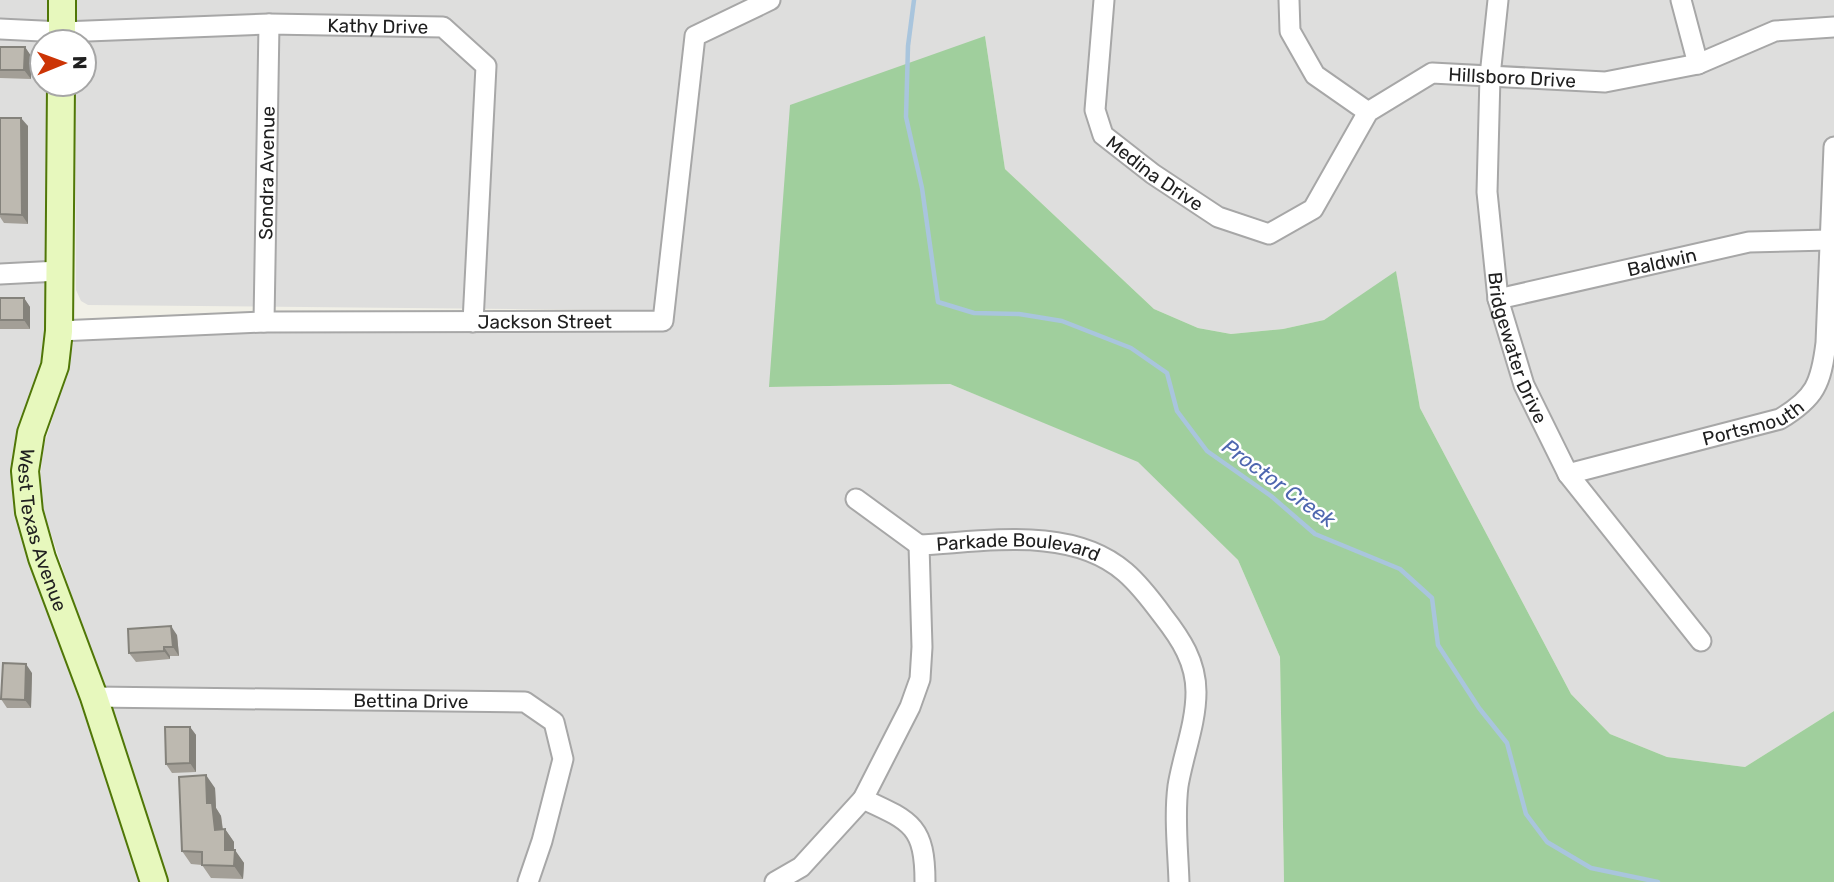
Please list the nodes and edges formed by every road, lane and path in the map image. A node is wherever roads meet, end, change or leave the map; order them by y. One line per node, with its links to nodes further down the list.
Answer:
1 (62, 0): 9 (street)
2 (770, 0): 24 (street, Jackson Street)
3 (1104, 0): 18 (street, Medina Drive)
4 (1289, 0): 16 (street)
5 (1497, 0): 14 (street, Bridgewater Drive)
6 (1681, 0): 13 (street)
7 (269, 23): 12 (street, Kathy Drive); 23 (street, Sondra Avenue); 24 (street, Kathy Drive)
8 (1834, 27): 13 (street, Hillsboro Drive)
9 (62, 28)
10 (0, 29): 11 (street, Kathy Drive)
11 (28, 33)
12 (98, 35)
13 (1698, 64): 14 (street, Hillsboro Drive)
14 (1490, 76): 16 (street, Hillsboro Drive); 22 (street, Bridgewater Drive)
15 (61, 98): 20 (street, West Texas Avenue)
16 (1368, 112): 18 (street, Hillsboro Drive)
17 (1834, 147): 19 (street, Portsmouth)
18 (1218, 217)
19 (1829, 240): 22 (street, Baldwin); 26 (street, Portsmouth)
20 (59, 271): 21 (street); 25 (street, West Texas Avenue)
21 (0, 274)
22 (1498, 299): 26 (street, Bridgewater Drive)
23 (264, 322): 24 (street, Jackson Street); 25 (street, Jackson Street)
24 (473, 322)
25 (59, 331): 30 (street, West Texas Avenue)
26 (1568, 474): 29 (street, Bridgewater Drive)
27 (856, 499): 28 (street)
28 (919, 544): 31 (street, Parkade Boulevard); 36 (street, Parkade Boulevard)
29 (1700, 641)
30 (94, 697): 32 (street, West Texas Avenue); 33 (street, Bettina Drive)
31 (863, 799): 34 (street, Parkade Boulevard); 35 (street)
32 (154, 882)
33 (528, 882)
34 (775, 882)
35 (925, 882)
36 (1179, 882)

